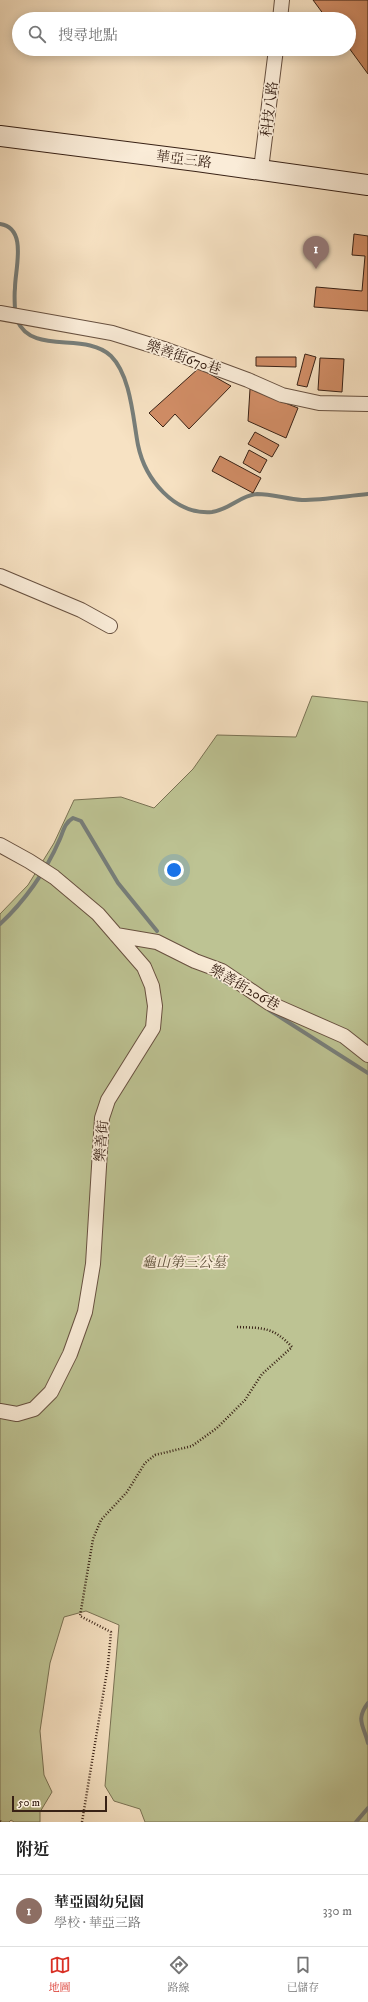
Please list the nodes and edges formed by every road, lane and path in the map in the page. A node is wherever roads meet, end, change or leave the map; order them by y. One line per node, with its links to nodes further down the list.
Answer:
1 (282, 0): 2 (street)
2 (281, 12)
3 (275, 56): 5 (street, 科技八路)
4 (0, 136): 5 (street, 華亞三路)
5 (261, 169): 6 (street, 華亞三路)
6 (368, 185)
7 (0, 313): 8 (street, 樂善街670巷)
8 (367, 404)
9 (0, 576): 10 (street)
10 (110, 626)
11 (0, 845): 12 (street, 樂善街)
12 (116, 935): 13 (street, 樂善街206巷); 15 (street, 樂善街)
13 (368, 1055)
14 (237, 1327): 16 (path)
15 (0, 1411)
16 (82, 1822)

